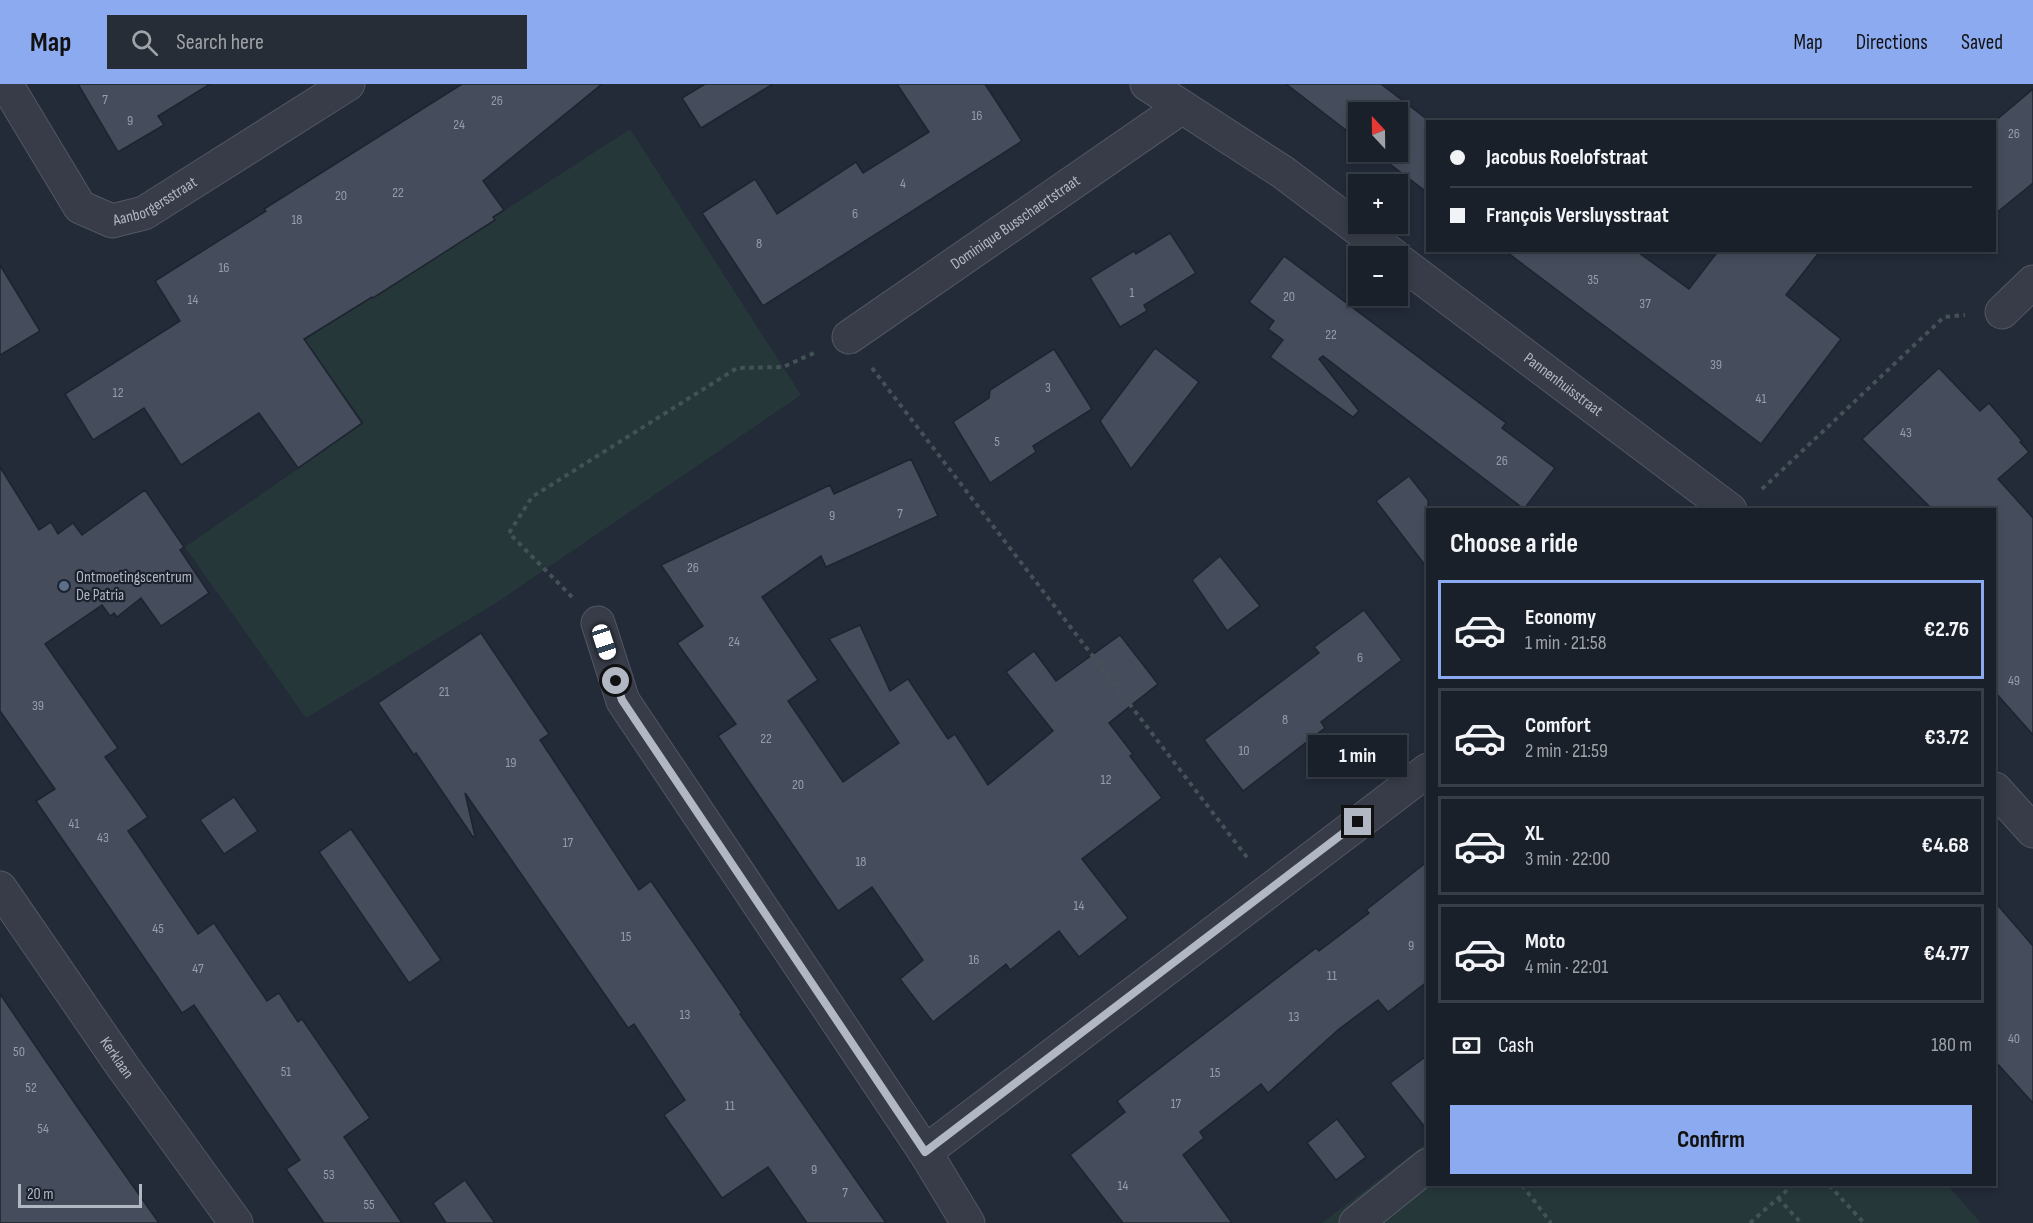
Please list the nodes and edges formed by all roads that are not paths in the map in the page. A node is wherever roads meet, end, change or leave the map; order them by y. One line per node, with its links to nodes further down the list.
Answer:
1 (6, 84): 2 (street, Aanborgersstraat)
2 (348, 84)
3 (1147, 84): 4 (street)
4 (1182, 107): 5 (street); 9 (street, Dominique Busschaertstraat)
5 (1381, 246)
6 (1408, 267): 10 (street, Pannenhuisstraat)
7 (2033, 282): 8 (street)
8 (2002, 312)
9 (849, 337)
10 (1744, 502)
11 (598, 623): 16 (street)
12 (1426, 772): 16 (street)
13 (1996, 790): 14 (street)
14 (2033, 831)
15 (0, 888): 18 (street, Kerklaan)
16 (925, 1152): 19 (street)
17 (1426, 1167): 20 (street)
18 (236, 1223)
19 (968, 1223)
20 (1356, 1223)

